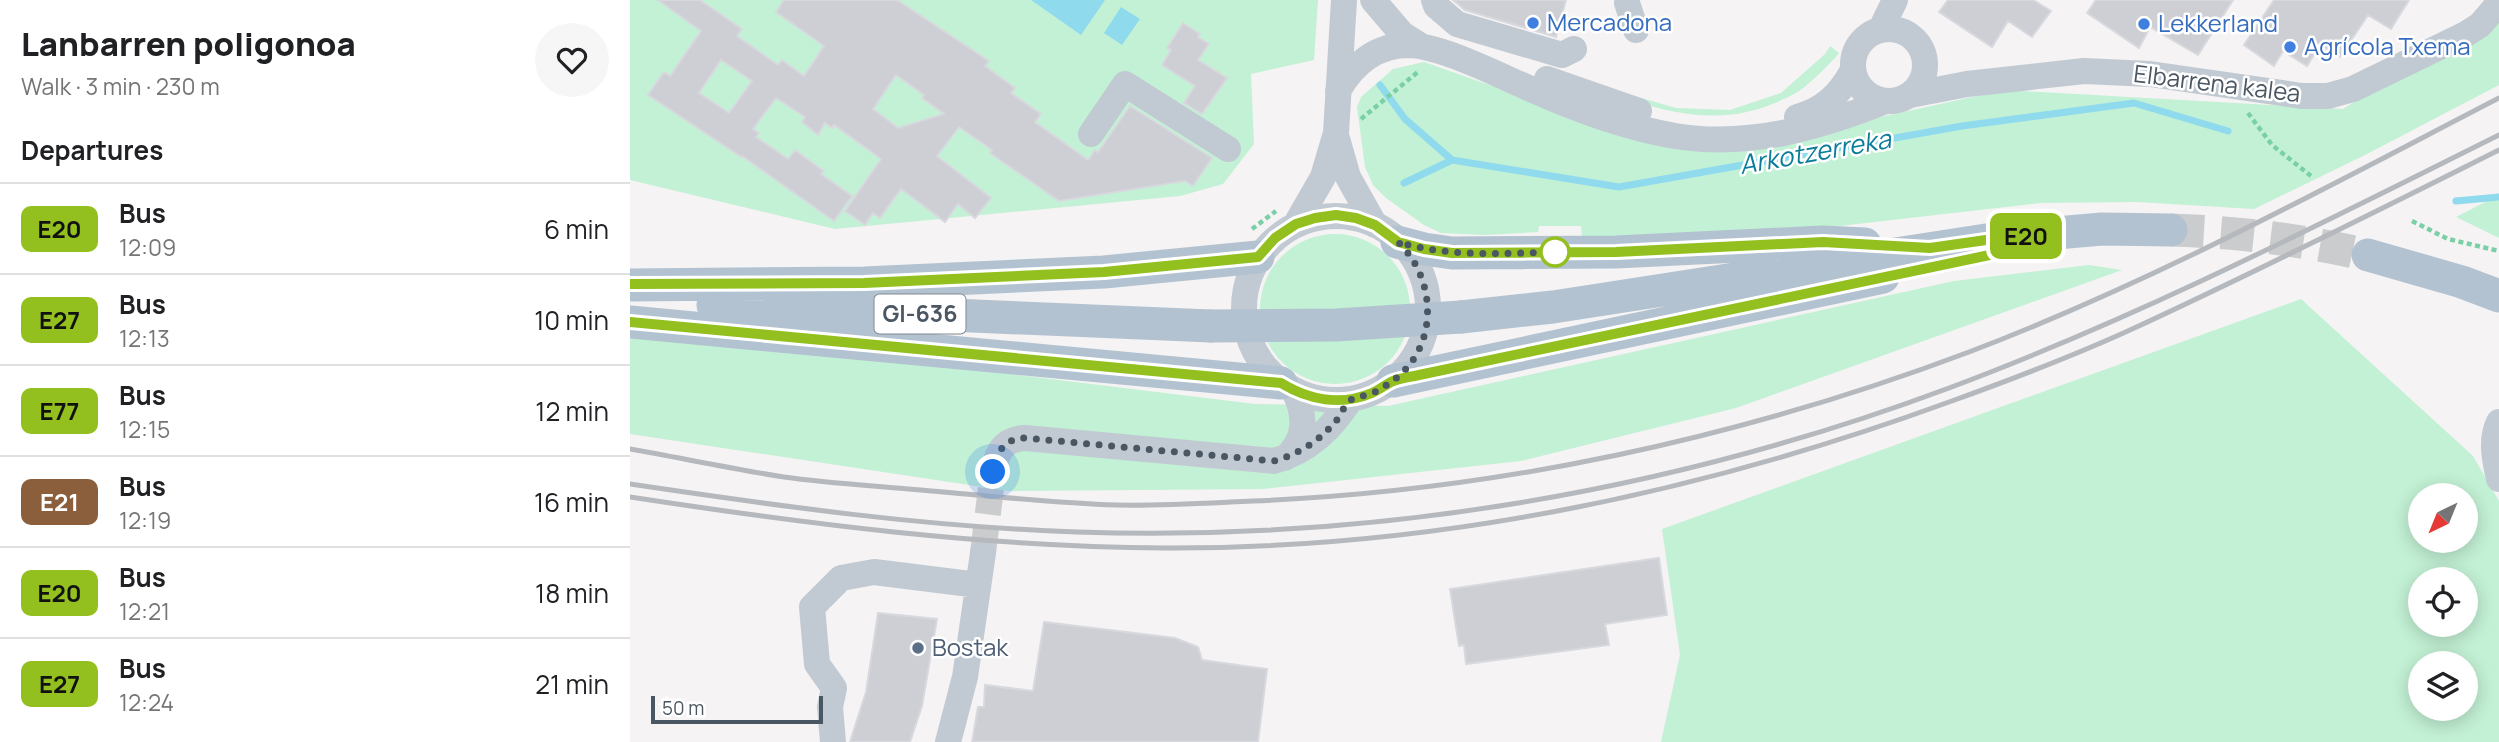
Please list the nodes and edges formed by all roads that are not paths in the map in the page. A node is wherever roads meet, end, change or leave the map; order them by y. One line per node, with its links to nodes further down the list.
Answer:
1 (1344, 0): 13 (street)
2 (1373, 0): 9 (street, Elbarrena kalea)
3 (1434, 0): 11 (street)
4 (1895, 0): 7 (street, Elbarrena kalea)
5 (1627, 3): 8 (street)
6 (2499, 3): 14 (street, Elbarrena kalea)
7 (1881, 29): 10 (street, Elbarrena kalea); 14 (street)
8 (1636, 30)
9 (1421, 46): 12 (street, Elbarrena kalea); 13 (street, Elbarrena kalea)
10 (1851, 51): 11 (street, Elbarrena kalea); 14 (street)
11 (1564, 62): 12 (street, Elbarrena kalea); 15 (street, Elbarrena kalea)
12 (1487, 68): 15 (street, Elbarrena kalea)
13 (1338, 91): 16 (street)
14 (1898, 98): 15 (street, Elbarrena kalea)
15 (1633, 127)
16 (1348, 129): 19 (street); 21 (street)
17 (1091, 134): 18 (street)
18 (1228, 149)
19 (1287, 216): 21 (street); 23 (street)
20 (2171, 230): 22 (main road, GI-636)
21 (1386, 233): 24 (main road); 32 (street)
22 (2028, 234): 24 (main road, GI-636); 32 (main road)
23 (1250, 245): 27 (main road); 33 (street)
24 (1930, 248): 30 (main road, GI-636, bridge)
25 (2368, 256): 29 (main road)
26 (630, 271): 27 (street)
27 (698, 284): 28 (main road)
28 (630, 285)
29 (2499, 296)
30 (630, 302)
31 (630, 322): 33 (main road)
32 (1393, 381): 34 (street)
33 (1288, 387): 34 (street); 36 (street)
34 (1351, 399): 36 (street)
35 (2499, 422): 38 (street)
36 (1285, 458): 37 (street)
37 (993, 472)
38 (2499, 479)
39 (983, 553): 40 (street)
40 (978, 585): 41 (street); 42 (street)
41 (833, 742)
42 (948, 742)

